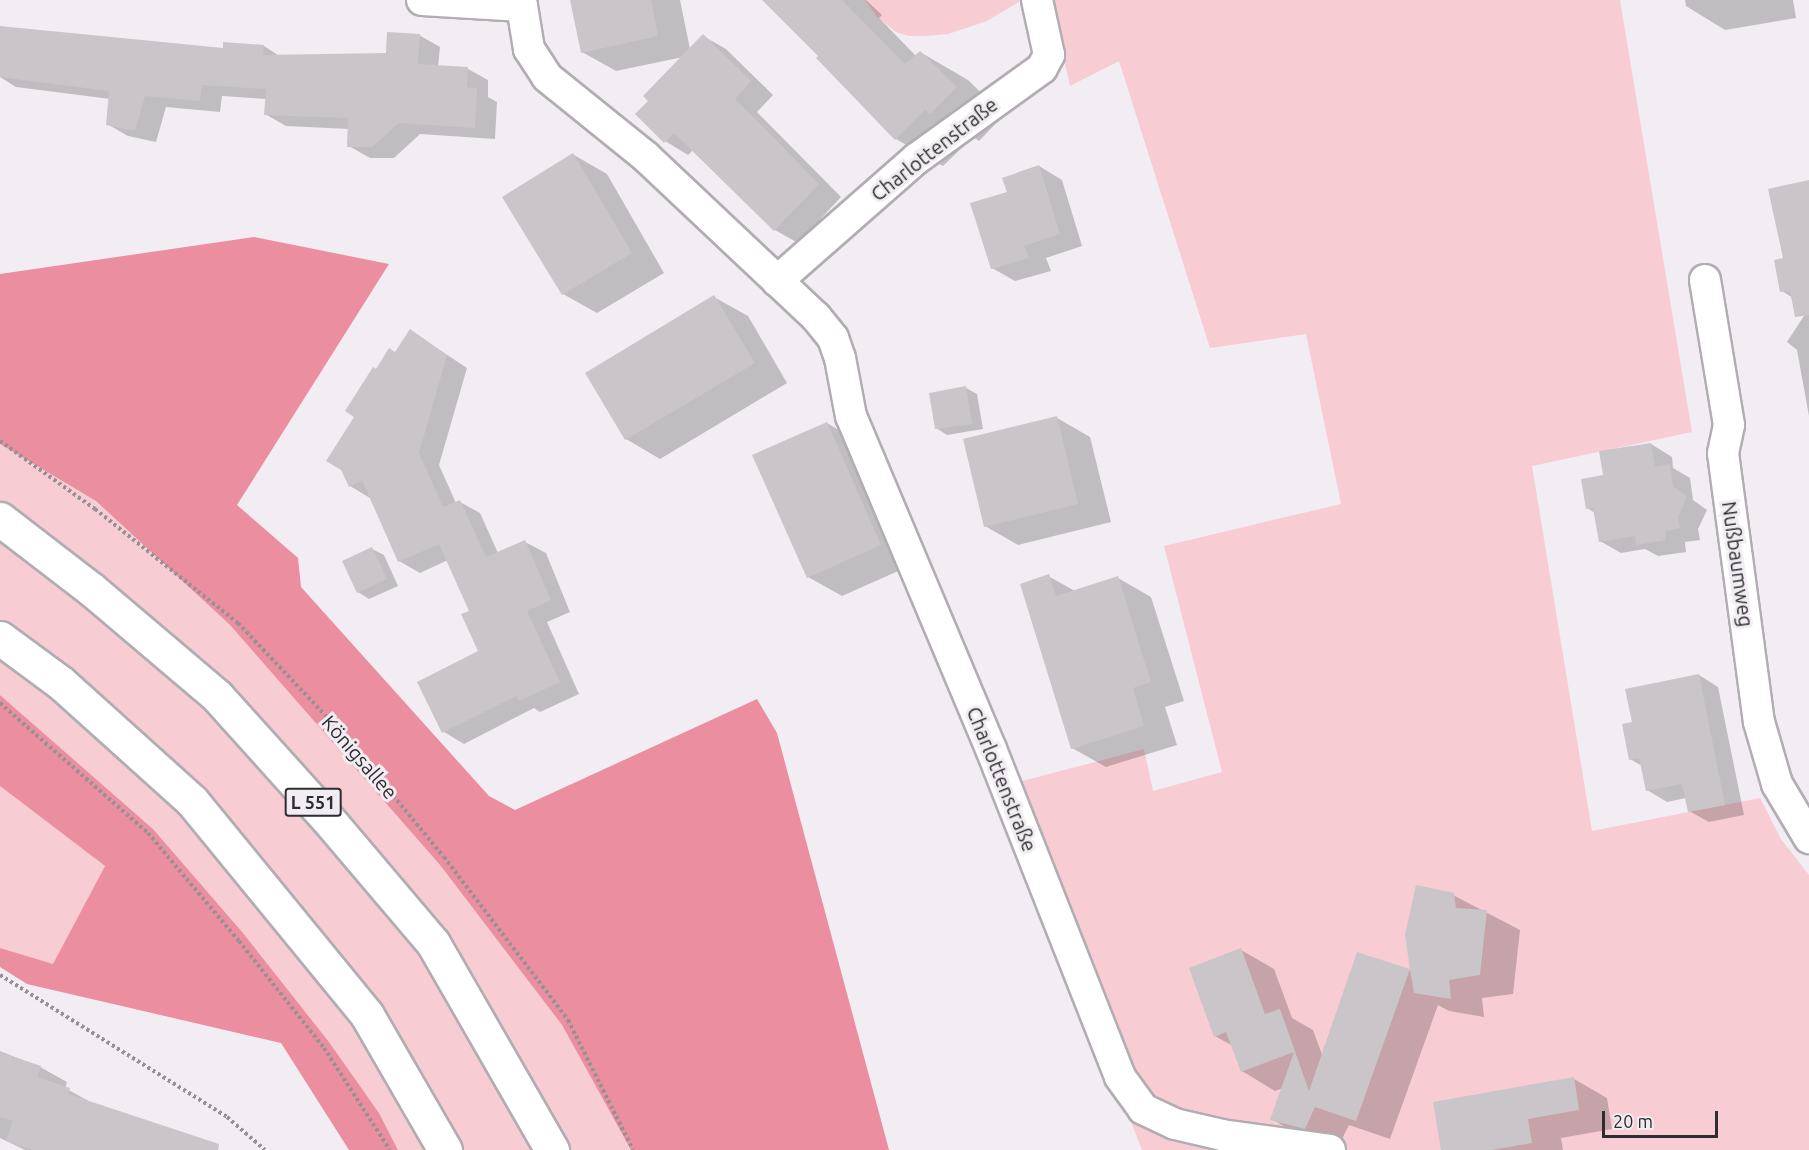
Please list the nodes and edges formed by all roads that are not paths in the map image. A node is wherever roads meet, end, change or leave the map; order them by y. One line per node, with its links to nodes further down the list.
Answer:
1 (422, 0): 3 (street)
2 (1037, 0): 5 (street, Charlottenstraße)
3 (522, 3): 5 (street, Charlottenstraße)
4 (1705, 280): 8 (street, Nußbaumweg)
5 (777, 281): 11 (street, Charlottenstraße)
6 (0, 519): 10 (main road, L 551)
7 (0, 638): 9 (main road)
8 (1809, 838)
9 (446, 1150)
10 (552, 1150)
11 (1330, 1150)

